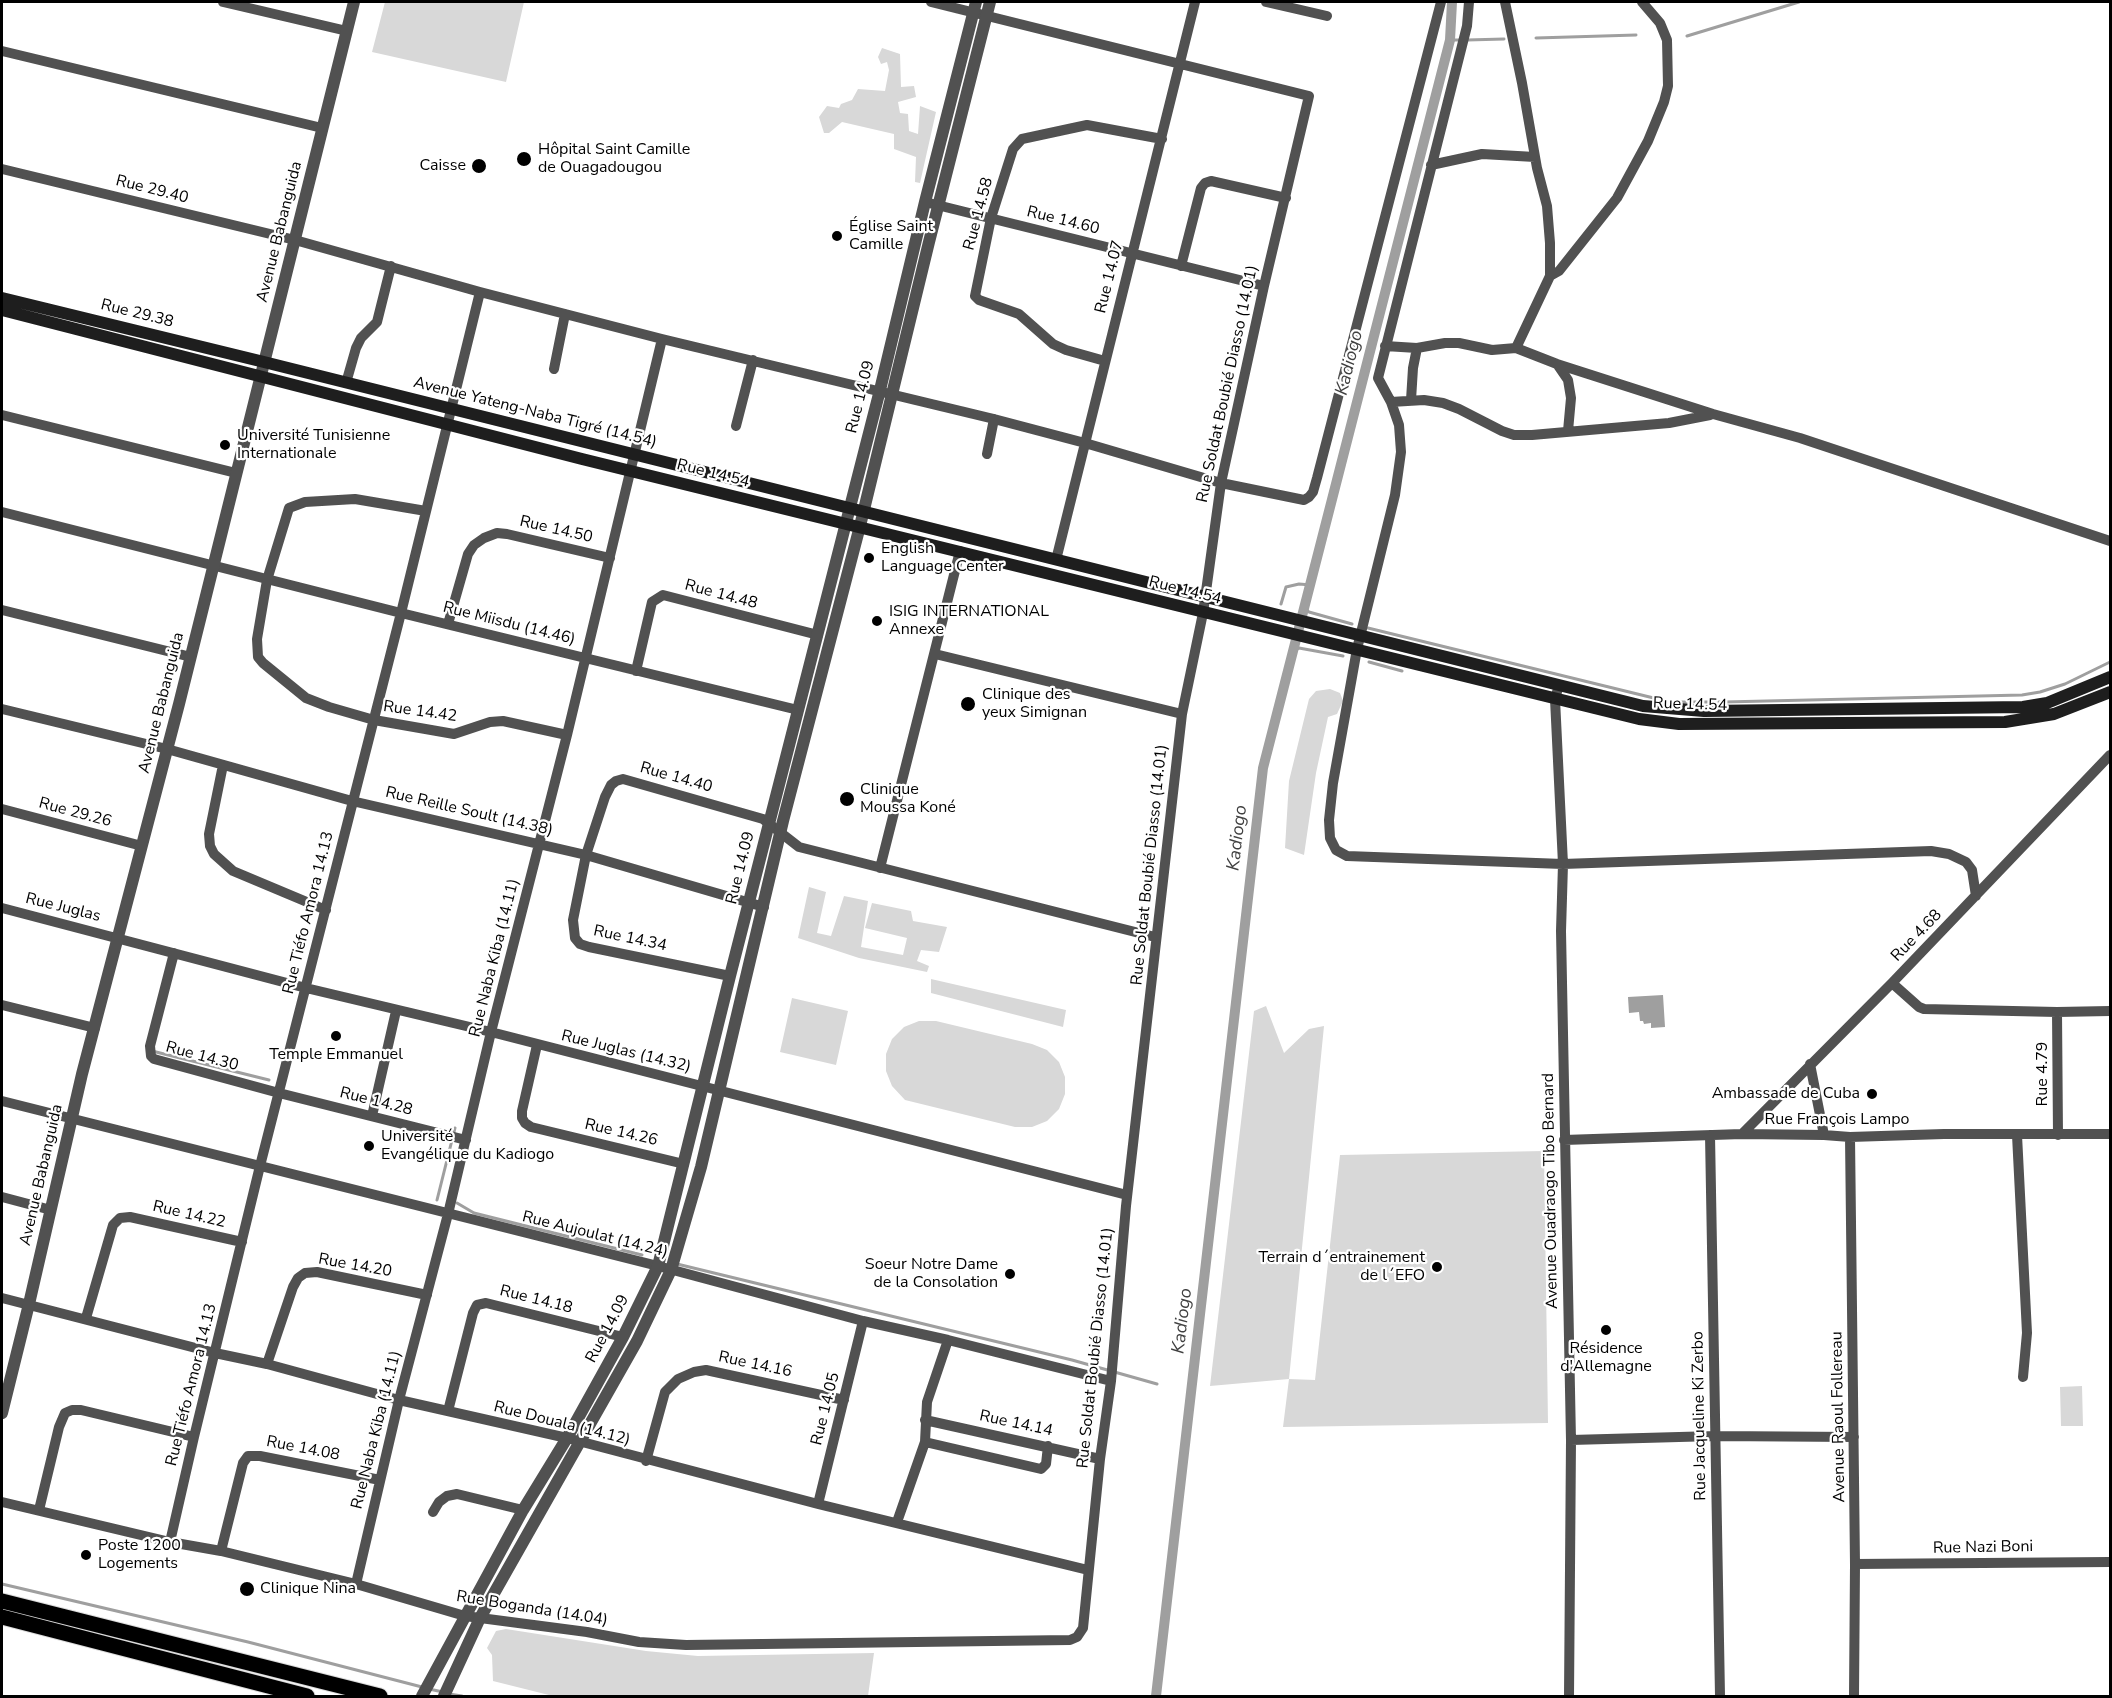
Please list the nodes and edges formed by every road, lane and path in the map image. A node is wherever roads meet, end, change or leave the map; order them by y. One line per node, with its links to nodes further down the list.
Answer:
1 (223, 2): 11 (street)
2 (354, 2): 14 (street, Avenue Babanguida)
3 (931, 2): 12 (street)
4 (990, 2): 12 (street, Rue 14.09)
5 (1195, 2): 16 (street, Rue 14.07)
6 (1266, 2): 13 (street)
7 (1441, 2): 62 (street, Rue 29.40)
8 (1469, 2): 20 (street)
9 (1505, 2): 19 (street)
10 (1642, 2): 30 (street)
11 (250, 5): 14 (street)
12 (979, 9): 16 (street); 23 (street, Rue 14.09); 24 (street, Rue 14.09)
13 (1327, 16)
14 (346, 31): 17 (street, Avenue Babanguida)
15 (2, 51): 17 (street)
16 (1180, 65): 18 (street, Rue 14.07); 22 (street, Rue Soldat Boubié Diasso (14.01))
17 (322, 128): 26 (street, Avenue Babanguida)
18 (1162, 139): 25 (street, Rue 14.58); 27 (street, Rue 14.07)
19 (1535, 157): 20 (street); 30 (street)
20 (1431, 165): 37 (street)
21 (2, 169): 26 (street, Rue 29.40)
22 (1286, 198): 29 (street); 31 (street, Rue Soldat Boubié Diasso (14.01))
23 (925, 202): 24 (street, Rue 14.60); 47 (street, Rue 14.09)
24 (938, 205): 25 (street, Rue 14.60); 47 (street, Rue 14.09)
25 (991, 218): 27 (street, Rue 14.60); 41 (street, Rue 14.58)
26 (295, 240): 28 (street, Rue 29.40); 42 (street, Avenue Babanguida)
27 (1131, 253): 29 (street, Rue 14.60); 41 (street, Rue 14.07)
28 (391, 266): 32 (street, Rue 29.40); 46 (street)
29 (1181, 266): 31 (street, Rue 14.60)
30 (1550, 276): 39 (street)
31 (1264, 286): 62 (street, Rue Soldat Boubié Diasso (14.01))
32 (480, 292): 35 (street, Rue 29.40); 50 (street, Rue Tiéfo Amora 14.13)
33 (2, 298): 42 (main road, Rue 29.38)
34 (2, 310): 45 (main road, Rue 29.38)
35 (565, 314): 36 (street, Rue 29.40); 44 (street)
36 (662, 339): 40 (street, Rue 29.40); 59 (street, Rue Naba Kiba (14.11))
37 (1384, 346): 38 (street); 49 (street)
38 (1417, 348): 39 (street); 48 (street)
39 (1516, 348): 43 (street)
40 (753, 360): 47 (street, Rue 29.40); 55 (street)
41 (1105, 361): 57 (street, Rue 14.07)
42 (264, 362): 45 (street, Avenue Babanguida); 46 (main road, Avenue Yateng-Naba Tigré (14.54))
43 (1557, 364): 51 (street); 56 (street)
44 (554, 369)
45 (261, 377): 54 (main road, Rue 14.54); 61 (street, Avenue Babanguida)
46 (346, 383): 50 (main road, Avenue Yateng-Naba Tigré (14.54))
47 (886, 392): 53 (street, Rue 29.40); 63 (street, Rue 14.09); 66 (street, Rue 14.09)
48 (1411, 400): 49 (street); 56 (street)
49 (1391, 402): 82 (street)
50 (451, 410): 54 (street, Rue Tiéfo Amora 14.13); 59 (main road, Avenue Yateng-Naba Tigré (14.54))
51 (1713, 414): 56 (street); 69 (street)
52 (2, 415): 61 (street)
53 (994, 419): 57 (street, Rue 29.40); 58 (street)
54 (447, 425): 60 (main road, Rue 14.54); 64 (street, Rue Tiéfo Amora 14.13)
55 (736, 426)
56 (1568, 431)
57 (1085, 443): 62 (street, Rue 29.40); 72 (street, Rue 14.07)
58 (987, 454)
59 (635, 455): 60 (street, Rue Naba Kiba (14.11)); 63 (main road, Avenue Yateng-Naba Tigré (14.54))
60 (631, 471): 67 (main road, Rue 14.54); 71 (street, Rue Naba Kiba (14.11))
61 (236, 473): 73 (street, Avenue Babanguida)
62 (1221, 483): 75 (street, Rue Soldat Boubié Diasso (14.01))
63 (850, 508): 66 (main road, Avenue Yateng-Naba Tigré (14.54)); 67 (street, Rue 14.09)
64 (426, 510): 74 (street, Rue 14.42); 77 (street, Rue Tiéfo Amora 14.13)
65 (2, 512): 73 (street, Rue Miisdu (14.46))
66 (863, 512): 68 (street, Rue 14.09); 72 (main road, Avenue Yateng-Naba Tigré (14.54))
67 (846, 523): 68 (main road, Rue 14.54); 81 (street, Rue 14.09)
68 (860, 526): 70 (main road, Rue 14.54); 103 (street, Rue 14.09)
69 (2110, 541)
70 (960, 551): 78 (main road, Rue 14.54); 84 (street)
71 (610, 558): 80 (street, Rue 14.50); 86 (street, Rue Naba Kiba (14.11))
72 (1056, 560): 75 (main road, Avenue Yateng-Naba Tigré (14.54))
73 (213, 566): 74 (street, Rue Miisdu (14.46)); 85 (street, Avenue Babanguida)
74 (267, 580): 77 (street, Rue Miisdu (14.46)); 95 (street, Rue 14.42)
75 (1204, 597): 78 (street, Rue Soldat Boubié Diasso (14.01)); 79 (main road, Avenue Yateng-Naba Tigré (14.54))
76 (2, 610): 85 (street)
77 (401, 613): 80 (street, Rue Miisdu (14.46)); 95 (street, Rue Tiéfo Amora 14.13)
78 (1203, 613): 83 (main road, Rue 14.54); 94 (street, Rue Soldat Boubié Diasso (14.01))
79 (1287, 618): 82 (main road, Rue 14.54)
80 (448, 624): 86 (street, Rue Miisdu (14.46))
81 (818, 635): 87 (street, Rue 14.48); 93 (street, Rue 14.09)
82 (1361, 636): 83 (street); 89 (main road, Rue 14.54)
83 (1357, 649): 91 (main road, Rue 14.54); 107 (street)
84 (935, 654): 94 (street); 108 (street)
85 (191, 657): 97 (street, Avenue Babanguida)
86 (586, 658): 87 (street, Rue Miisdu (14.46)); 96 (street, Rue Naba Kiba (14.11))
87 (636, 671): 93 (street, Rue Miisdu (14.46))
88 (2110, 677): 89 (main road, Rue 14.54)
89 (1559, 685): 91 (street, Avenue Ouadraogo Tibo Bernard)
90 (2110, 692): 91 (main road, Rue 14.54)
91 (1555, 699): 107 (street, Avenue Ouadraogo Tibo Bernard)
92 (2, 709): 97 (street, Rue Reille Soult (14.38))
93 (798, 710): 102 (street, Rue 14.09)
94 (1182, 714): 114 (street, Rue Soldat Boubié Diasso (14.01))
95 (374, 720): 96 (street, Rue 14.42); 100 (street, Rue Tiéfo Amora 14.13)
96 (567, 735): 104 (street, Rue Naba Kiba (14.11))
97 (167, 749): 99 (street, Rue Reille Soult (14.38)); 105 (street, Avenue Babanguida)
98 (2110, 755): 109 (street, Rue 4.68)
99 (223, 765): 100 (street, Rue Reille Soult (14.38)); 113 (street)
100 (352, 801): 104 (street, Rue Reille Soult (14.38)); 113 (street, Rue Tiéfo Amora 14.13)
101 (2, 809): 105 (street, Rue 29.26)
102 (769, 823): 103 (street); 106 (street, Rue 14.40); 110 (street, Rue 14.09)
103 (781, 833): 108 (street); 112 (street, Rue 14.09)
104 (540, 843): 106 (street, Rue Reille Soult (14.38)); 125 (street, Rue Naba Kiba (14.11))
105 (142, 846): 115 (street, Avenue Babanguida)
106 (586, 855): 110 (street, Rue Reille Soult (14.38)); 117 (street, Rue 14.34)
107 (1563, 864): 109 (street); 142 (street, Avenue Ouadraogo Tibo Bernard)
108 (880, 867): 114 (street)
109 (1976, 896): 118 (street, Rue 4.68)
110 (748, 904): 112 (street, Rue Reille Soult (14.38)); 117 (street, Rue 14.09)
111 (2, 908): 115 (street, Rue Juglas)
112 (764, 908): 129 (street, Rue 14.09)
113 (326, 910): 119 (street, Rue Tiéfo Amora 14.13)
114 (1155, 937): 145 (street, Rue Soldat Boubié Diasso (14.01))
115 (118, 938): 116 (street, Rue Juglas (14.32)); 124 (street, Avenue Babanguida)
116 (174, 952): 119 (street, Rue Juglas (14.32)); 130 (street, Rue 14.30)
117 (730, 976): 128 (street, Rue 14.09)
118 (1892, 983): 123 (street); 127 (street, Rue 4.68)
119 (306, 988): 121 (street, Rue Juglas (14.32)); 130 (street, Rue Tiéfo Amora 14.13)
120 (2, 1005): 124 (street)
121 (396, 1011): 125 (street, Rue Juglas (14.32)); 132 (street)
122 (2110, 1011): 123 (street)
123 (2057, 1012): 139 (street, Rue 4.79)
124 (95, 1028): 133 (street, Avenue Babanguida)
125 (491, 1032): 126 (street, Rue Juglas (14.32)); 141 (street, Rue Naba Kiba (14.11))
126 (537, 1045): 128 (street, Rue Juglas (14.32)); 143 (street, Rue 14.26)
127 (1810, 1064): 134 (street, Rue 4.68); 137 (street)
128 (702, 1087): 129 (street, Rue Juglas (14.32)); 143 (street, Rue 14.09)
129 (719, 1090): 145 (street, Rue Juglas (14.32)); 151 (street, Rue 14.09)
130 (279, 1093): 132 (street, Rue 14.28); 144 (street, Rue Tiéfo Amora 14.13)
131 (2, 1101): 133 (street, Rue Aujoulat (14.24))
132 (372, 1116): 141 (street, Rue 14.28)
133 (72, 1119): 144 (street, Rue Aujoulat (14.24)); 147 (street, Avenue Babanguida)
134 (1742, 1134): 136 (street, Rue François Lampo); 137 (street, Rue François Lampo)
135 (2110, 1134): 139 (street, Rue François Lampo)
136 (1710, 1135): 142 (street, Rue François Lampo); 169 (street, Rue Jacqueline Ki Zerbo)
137 (1824, 1135): 140 (street, Rue François Lampo)
138 (2017, 1135): 139 (street, Rue François Lampo); 140 (street, Rue François Lampo); 161 (street)
139 (2058, 1135)
140 (1850, 1137): 171 (street, Avenue Raoul Follereau)
141 (466, 1140): 148 (street, Rue Naba Kiba (14.11))
142 (1564, 1140): 173 (street, Avenue Ouadraogo Tibo Bernard)
143 (684, 1164): 150 (street, Rue 14.09)
144 (260, 1166): 148 (street, Rue Aujoulat (14.24)); 149 (street, Rue Tiéfo Amora 14.13)
145 (1127, 1195): 162 (street, Rue Soldat Boubié Diasso (14.01))
146 (2, 1197): 147 (street)
147 (51, 1210): 154 (street, Avenue Babanguida)
148 (448, 1214): 150 (street, Rue Aujoulat (14.24)); 152 (street, Rue Naba Kiba (14.11))
149 (242, 1242): 155 (street, Rue 14.22); 159 (street, Rue Tiéfo Amora 14.13)
150 (658, 1266): 151 (street, Rue Aujoulat (14.24)); 157 (street, Rue 14.09)
151 (671, 1270): 156 (street, Rue Aujoulat (14.24)); 174 (street, Rue 14.09)
152 (427, 1295): 160 (street, Rue 14.20); 164 (street, Rue Naba Kiba (14.11))
153 (2, 1298): 154 (street, Rue Douala (14.12))
154 (29, 1305): 155 (street, Rue Douala (14.12)); 163 (street, Avenue Babanguida)
155 (86, 1318): 159 (street, Rue Douala (14.12))
156 (863, 1321): 158 (street, Rue Aujoulat (14.24)); 165 (street, Rue 14.05)
157 (623, 1337): 166 (street, Rue 14.18); 172 (street, Rue 14.09)
158 (948, 1340): 162 (street, Rue Aujoulat (14.24)); 168 (street)
159 (214, 1353): 160 (street, Rue Douala (14.12)); 170 (street, Rue Tiéfo Amora 14.13)
160 (267, 1364): 164 (street, Rue Douala (14.12))
161 (2023, 1377)
162 (1111, 1381): 177 (street, Rue Soldat Boubié Diasso (14.01))
163 (3, 1398): 167 (street, Avenue Babanguida)
164 (399, 1400): 166 (street, Rue Douala (14.12)); 179 (street, Rue Naba Kiba (14.11))
165 (844, 1400): 178 (street, Rue 14.16); 181 (street, Rue 14.05)
166 (448, 1411): 172 (street, Rue Douala (14.12))
167 (2, 1413)
168 (926, 1420): 175 (street); 176 (street, Rue 14.14)
169 (1715, 1436): 171 (street); 173 (street); 202 (street, Rue Jacqueline Ki Zerbo)
170 (194, 1437): 182 (street); 186 (street, Rue Tiéfo Amora 14.13)
171 (1854, 1437): 189 (street, Avenue Raoul Follereau)
172 (567, 1438): 174 (street, Rue Douala (14.12)); 183 (street, Rue 14.09)
173 (1571, 1440): 201 (street, Avenue Ouadraogo Tibo Bernard)
174 (580, 1442): 178 (street, Rue Douala (14.12)); 195 (street, Rue 14.09)
175 (925, 1442): 176 (street); 185 (street)
176 (1048, 1446): 177 (street, Rue 14.14)
177 (1100, 1459): 190 (street, Rue Soldat Boubié Diasso (14.01))
178 (646, 1461): 181 (street, Rue Douala (14.12))
179 (380, 1480): 187 (street, Rue 14.08); 191 (street, Rue Naba Kiba (14.11))
180 (2, 1502): 182 (street, Rue Boganda (14.04))
181 (818, 1504): 185 (street, Rue Douala (14.12))
182 (39, 1510): 186 (street, Rue Boganda (14.04))
183 (523, 1510): 184 (street); 193 (street, Rue 14.09)
184 (433, 1512)
185 (897, 1522): 190 (street, Rue Douala (14.12))
186 (171, 1542): 187 (street, Rue Boganda (14.04))
187 (221, 1551): 191 (street, Rue Boganda (14.04))
188 (2110, 1562): 189 (street, Rue Nazi Boni)
189 (1856, 1564): 203 (street, Avenue Raoul Follereau)
190 (1088, 1570): 196 (street, Rue Soldat Boubié Diasso (14.01))
191 (356, 1584): 193 (street, Rue Boganda (14.04))
192 (2, 1601): 198 (main road)
193 (465, 1616): 195 (street, Rue Boganda (14.04)); 199 (street, Rue 14.09)
194 (2, 1617): 197 (main road)
195 (480, 1618): 196 (street, Rue Boganda (14.04)); 200 (street, Rue 14.09)
196 (1070, 1640)
197 (297, 1695)
198 (380, 1696)
199 (422, 1696)
200 (444, 1696)
201 (1569, 1696)
202 (1720, 1696)
203 (1854, 1696)

